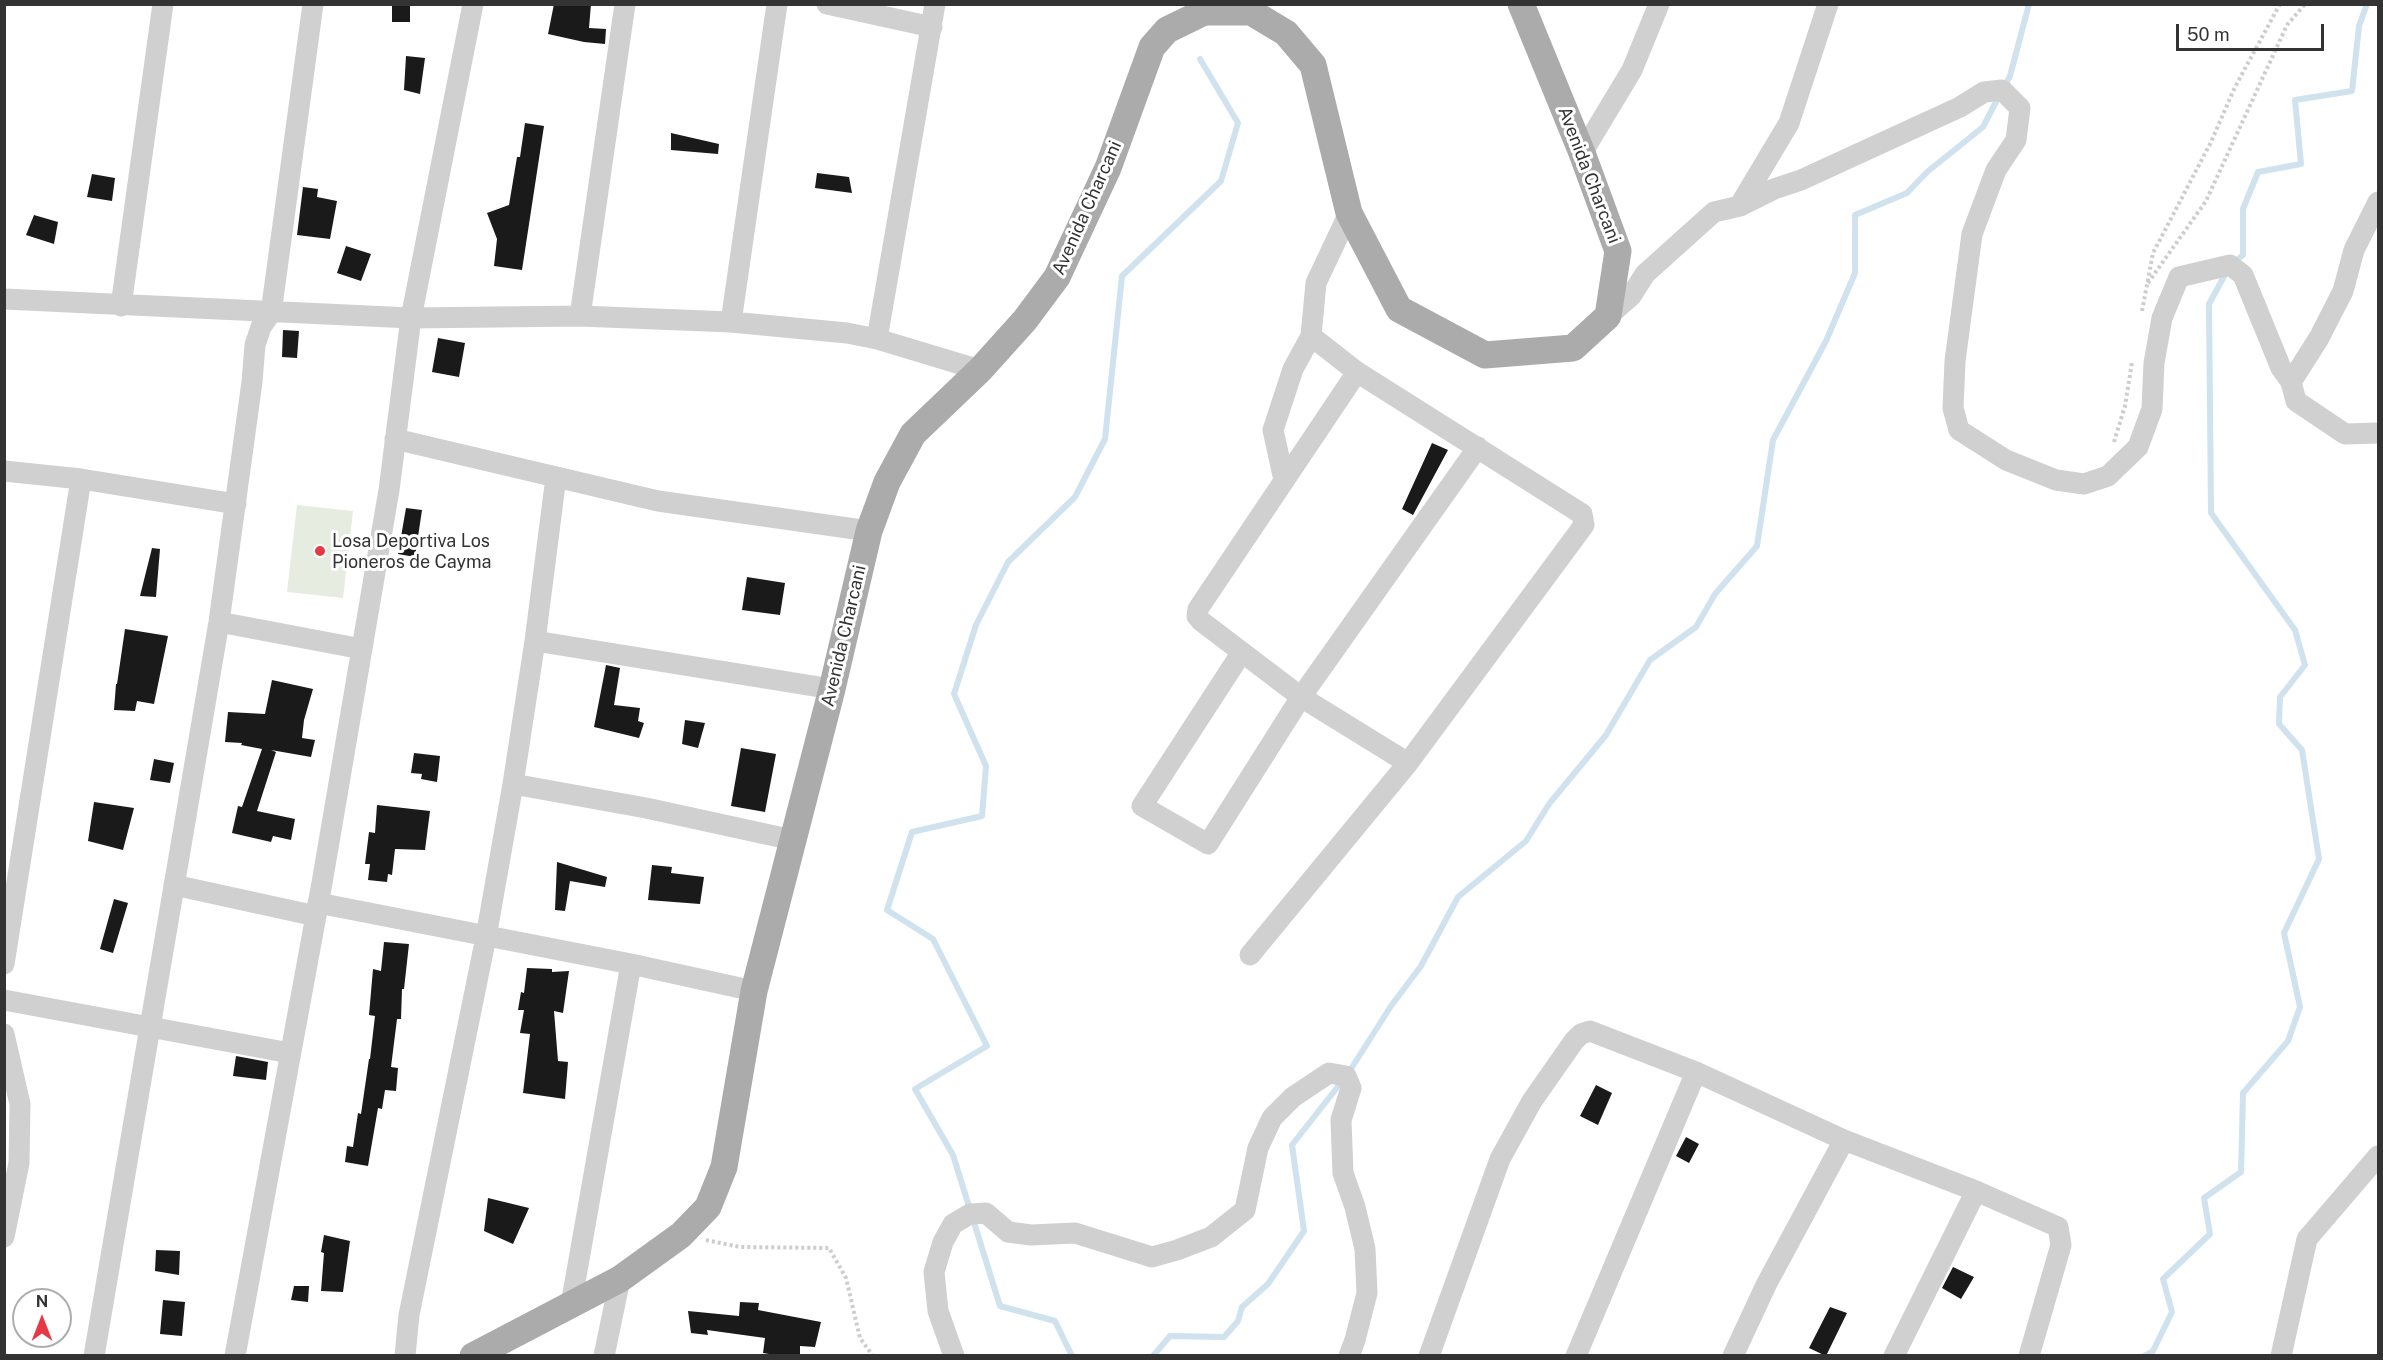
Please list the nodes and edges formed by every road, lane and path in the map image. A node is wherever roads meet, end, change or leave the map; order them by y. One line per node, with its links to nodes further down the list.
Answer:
1 (163, 4): 20 (street)
2 (313, 4): 22 (street)
3 (473, 4): 25 (street)
4 (624, 4): 23 (street)
5 (777, 4): 26 (street)
6 (826, 4): 13 (street)
7 (934, 4): 13 (street)
8 (1521, 4): 14 (main road, Avenida Charcani)
9 (1659, 4): 14 (street)
10 (1828, 4): 16 (street)
11 (2280, 4): 18 (path)
12 (2305, 4): 18 (path)
13 (932, 27): 28 (street)
14 (1582, 153): 24 (main road, Avenida Charcani)
15 (2379, 202): 32 (street)
16 (1740, 206): 24 (street); 37 (street)
17 (1349, 213): 24 (main road, Avenida Charcani); 27 (street); 30 (main road, Avenida Charcani)
18 (2146, 286): 21 (path)
19 (4, 299): 20 (street)
20 (121, 306): 22 (street)
21 (2141, 312)
22 (272, 313): 25 (street); 41 (street)
23 (580, 316): 25 (street); 26 (street)
24 (1608, 316)
25 (411, 318): 34 (street)
26 (731, 322): 28 (street)
27 (1311, 336): 31 (street); 40 (street)
28 (877, 339): 30 (street)
29 (2133, 355): 37 (path)
30 (980, 370): 42 (main road, Avenida Charcani)
31 (1357, 372): 35 (street); 40 (street)
32 (2291, 382): 33 (street); 37 (street)
33 (2379, 433)
34 (395, 439): 38 (street); 45 (street)
35 (1478, 447): 48 (street); 49 (street)
36 (4, 471): 39 (street)
37 (2109, 476)
38 (556, 477): 42 (street); 44 (street)
39 (81, 479): 41 (street); 56 (street)
40 (1284, 480): 46 (street)
41 (236, 504): 43 (street)
42 (869, 531): 47 (main road, Avenida Charcani)
43 (219, 622): 45 (street); 52 (street)
44 (535, 642): 47 (street); 50 (street)
45 (362, 649): 53 (street)
46 (1242, 652): 48 (street); 48 (street)
47 (832, 689): 51 (main road, Avenida Charcani)
48 (1300, 697): 49 (street)
49 (1408, 762): 55 (street)
50 (513, 784): 51 (street); 54 (street)
51 (793, 840): 58 (main road, Avenida Charcani)
52 (174, 885): 53 (street); 60 (street)
53 (317, 909): 54 (street); 62 (street)
54 (486, 937): 57 (street); 73 (street)
55 (1250, 955)
56 (4, 964)
57 (631, 964): 58 (street); 70 (street)
58 (754, 991): 67 (main road, Avenida Charcani)
59 (4, 1000): 60 (street)
60 (150, 1027): 62 (street); 71 (street)
61 (4, 1034): 68 (street)
62 (290, 1053): 72 (street)
63 (1696, 1072): 64 (street); 79 (street); 80 (street)
64 (1844, 1140): 66 (street); 81 (street)
65 (2379, 1156): 84 (street)
66 (1976, 1191): 82 (street); 83 (street)
67 (681, 1235): 69 (main road, Avenida Charcani); 76 (path)
68 (4, 1237)
69 (620, 1279): 70 (main road, Avenida Charcani); 75 (street)
70 (571, 1305): 74 (main road, Avenida Charcani)
71 (94, 1356)
72 (234, 1356)
73 (405, 1356)
74 (473, 1356)
75 (604, 1356)
76 (873, 1356)
77 (954, 1356): 78 (street)
78 (1349, 1356)
79 (1429, 1356)
80 (1576, 1356)
81 (1732, 1356)
82 (1894, 1356)
83 (2029, 1356)
84 (2281, 1356)

